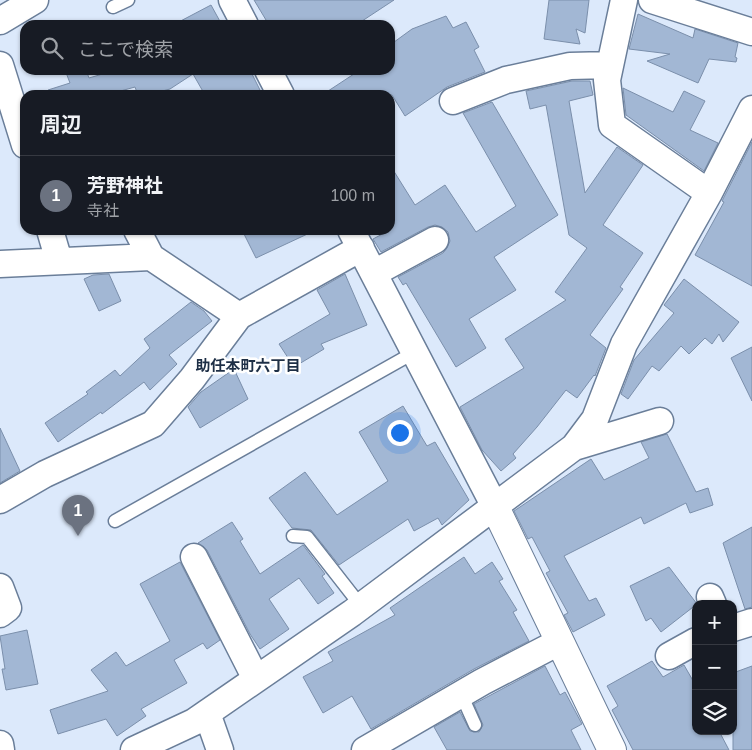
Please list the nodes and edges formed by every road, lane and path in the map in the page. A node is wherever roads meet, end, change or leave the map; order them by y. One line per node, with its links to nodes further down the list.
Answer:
1 (36, 0): 8 (street)
2 (128, 0): 6 (lane)
3 (232, 0): 7 (street)
4 (624, 0): 11 (street)
5 (652, 0): 9 (street)
6 (113, 7)
7 (242, 20)
8 (0, 21)
9 (752, 32)
10 (0, 65): 16 (street)
11 (610, 65): 14 (street); 17 (street)
12 (271, 75): 13 (street)
13 (278, 90)
14 (453, 102)
15 (752, 109): 17 (street)
16 (20, 129)
17 (709, 193): 29 (street)
18 (51, 235): 23 (street)
19 (140, 235): 22 (street)
20 (356, 239): 25 (street); 26 (street)
21 (435, 240): 25 (street)
22 (152, 258): 23 (street); 26 (street)
23 (59, 261): 24 (street)
24 (0, 264)
25 (374, 273): 27 (street)
26 (239, 316): 30 (street)
27 (415, 352): 31 (street); 32 (lane)
28 (660, 422): 29 (street)
29 (574, 448): 31 (street)
30 (0, 500)
31 (494, 505): 36 (street); 40 (street)
32 (115, 521)
33 (292, 536): 36 (lane)
34 (194, 557): 41 (street)
35 (0, 586): 37 (street)
36 (361, 606): 41 (street)
37 (0, 614)
38 (752, 622): 39 (street)
39 (737, 627)
40 (559, 642): 42 (street); 50 (street)
41 (256, 679): 43 (street)
42 (461, 694): 44 (lane); 49 (street)
43 (207, 712): 47 (street); 48 (street)
44 (475, 725)
45 (0, 744): 46 (street)
46 (1, 750)
47 (134, 750)
48 (220, 750)
49 (365, 750)
50 (612, 750)

